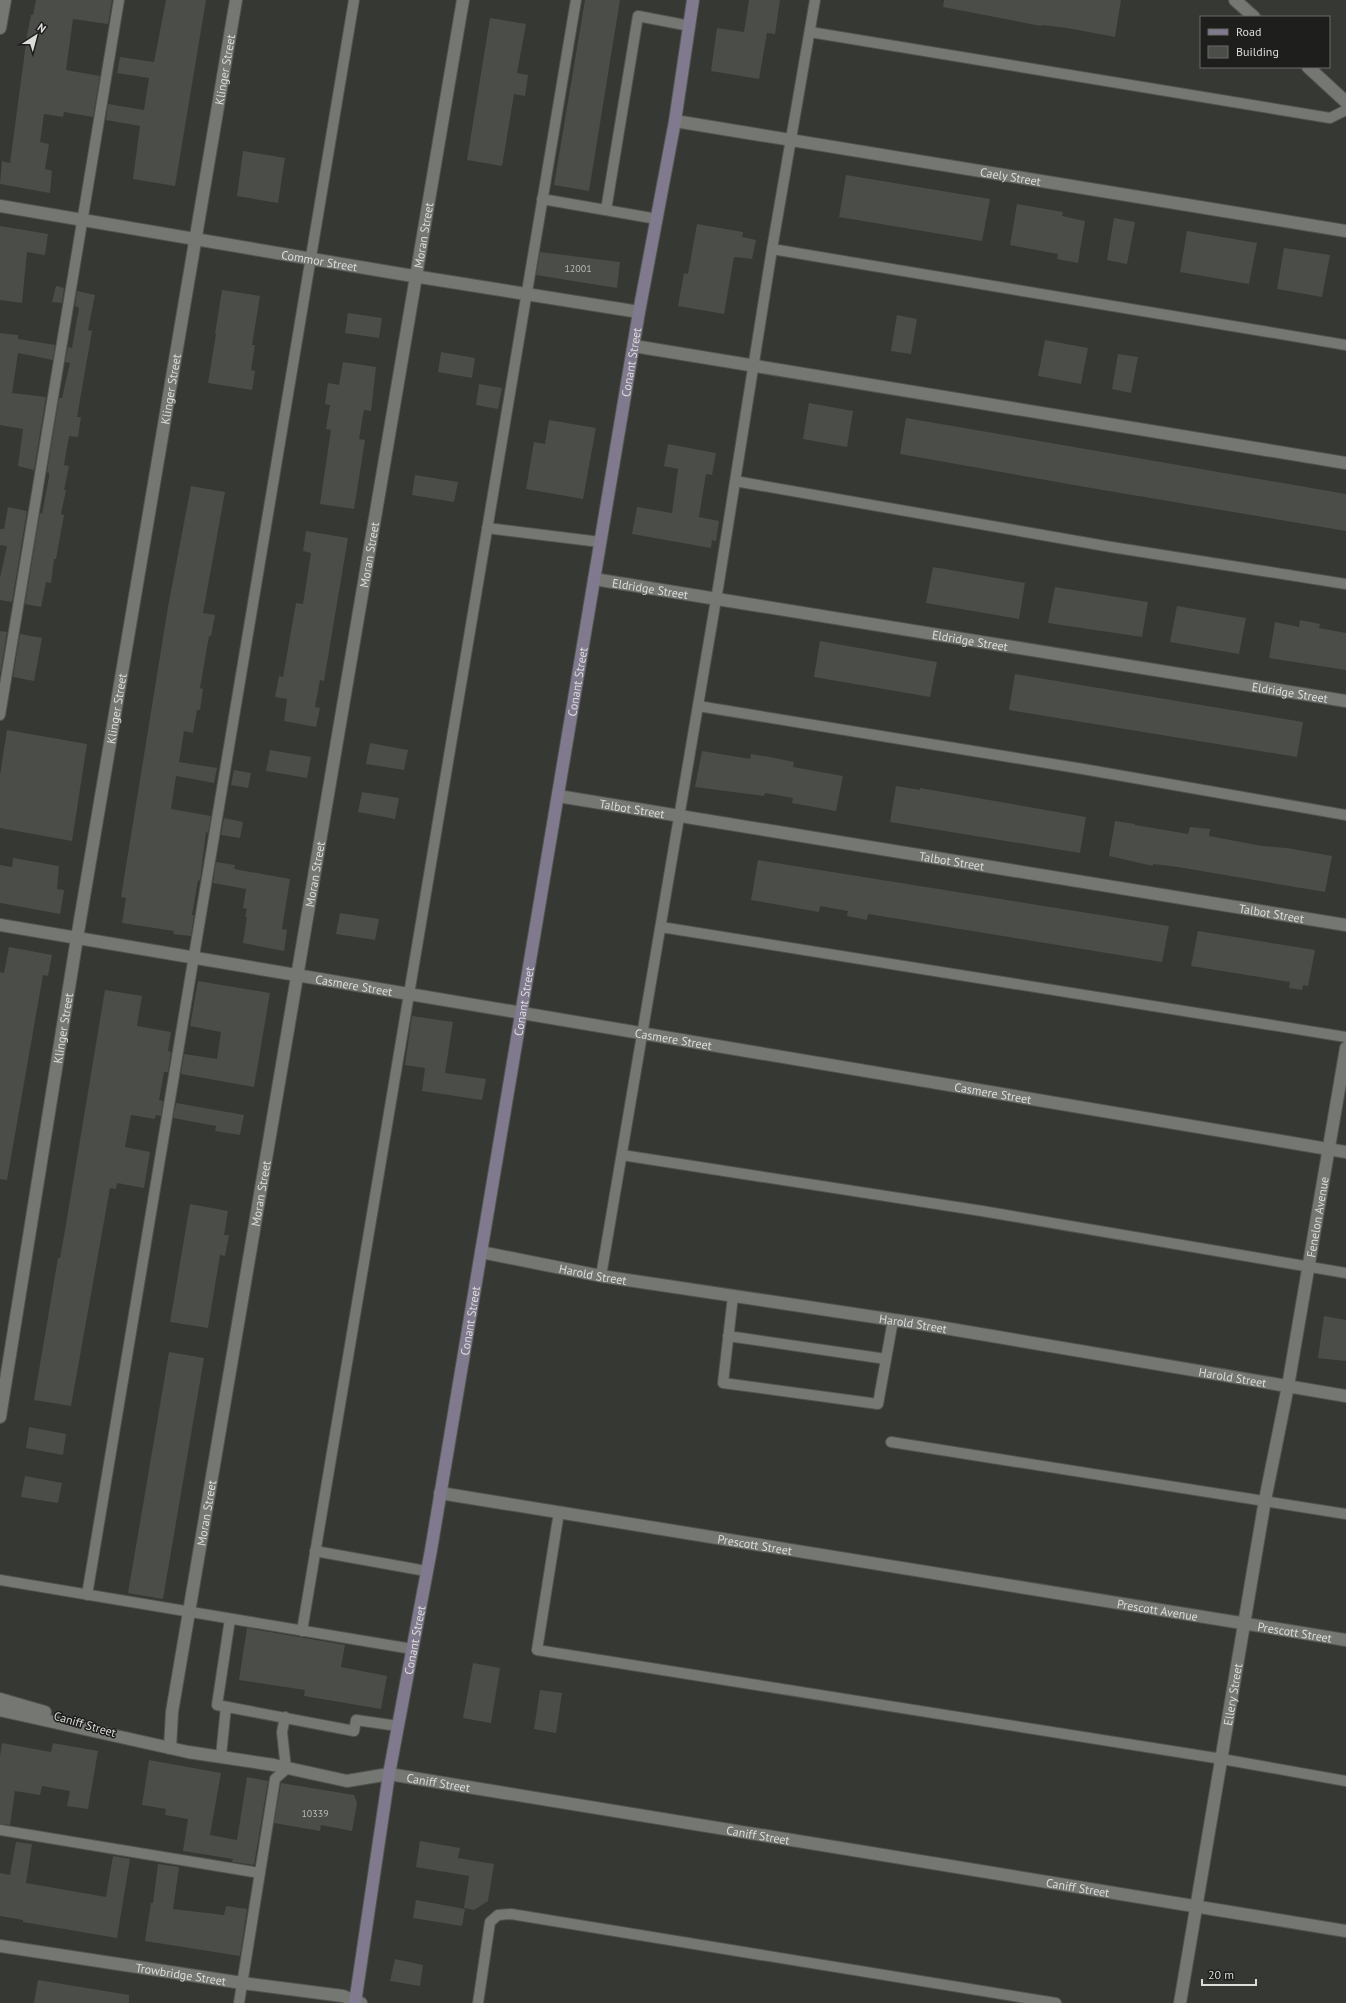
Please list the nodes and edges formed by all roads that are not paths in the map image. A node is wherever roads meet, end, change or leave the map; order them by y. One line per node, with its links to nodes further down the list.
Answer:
1 (5, 0): 12 (street)
2 (119, 0): 23 (lane)
3 (236, 0): 25 (street, Klinger Street)
4 (354, 0): 27 (lane)
5 (463, 0): 28 (street, Moran Street)
6 (576, 0): 19 (lane)
7 (693, 0): 11 (main road, Conant Street)
8 (815, 0): 13 (lane)
9 (1236, 0): 10 (street)
10 (1253, 16)
11 (690, 26): 17 (main road, Conant Street); 21 (lane)
12 (0, 28)
13 (810, 32): 16 (lane); 18 (lane)
14 (1309, 68): 15 (street)
15 (1346, 102)
16 (1346, 110)
17 (675, 122): 18 (street, Caely Street); 22 (main road, Conant Street)
18 (792, 140): 24 (street, Caely Street); 26 (lane)
19 (542, 199): 21 (lane); 29 (lane)
20 (0, 206): 23 (street, Commor Street)
21 (606, 210): 22 (lane)
22 (657, 219): 30 (main road, Conant Street)
23 (82, 220): 25 (street, Commor Street); 43 (lane)
24 (1346, 232)
25 (194, 239): 27 (street, Commor Street); 50 (street, Klinger Street)
26 (772, 249): 31 (lane); 33 (lane)
27 (311, 259): 28 (street, Commor Street); 51 (lane)
28 (416, 277): 29 (street, Commor Street); 52 (street, Moran Street)
29 (526, 294): 30 (street, Commor Street); 36 (lane)
30 (639, 312): 32 (main road, Conant Street)
31 (1346, 345)
32 (634, 346): 33 (street); 37 (main road, Conant Street)
33 (752, 366): 34 (street); 35 (lane)
34 (1346, 463)
35 (735, 481): 39 (lane); 40 (lane)
36 (487, 528): 37 (lane); 53 (lane)
37 (600, 542): 38 (main road, Conant Street)
38 (594, 579): 40 (street, Eldridge Street); 44 (main road, Conant Street)
39 (1346, 584)
40 (716, 598): 41 (street, Eldridge Street); 42 (lane)
41 (1346, 701)
42 (698, 706): 45 (lane); 46 (lane)
43 (0, 715)
44 (558, 796): 46 (street, Talbot Street); 54 (main road, Conant Street)
45 (1346, 815)
46 (678, 816): 48 (street, Talbot Street); 49 (lane)
47 (0, 925): 50 (street, Casmere Street)
48 (1346, 925)
49 (661, 927): 55 (lane); 56 (lane)
50 (77, 938): 51 (street, Casmere Street); 71 (street, Klinger Street)
51 (193, 958): 52 (street, Casmere Street); 80 (lane)
52 (298, 976): 53 (street, Casmere Street); 82 (street, Moran Street)
53 (408, 995): 54 (street, Casmere Street); 77 (lane)
54 (520, 1014): 55 (street, Casmere Street); 61 (main road, Conant Street)
55 (642, 1034): 58 (street, Casmere Street); 60 (lane)
56 (1346, 1037)
57 (1346, 1048): 58 (street, Fenelon Avenue)
58 (1328, 1149): 59 (street, Casmere Street); 62 (street, Fenelon Avenue)
59 (1346, 1152)
60 (622, 1155): 62 (lane); 64 (lane)
61 (480, 1252): 64 (street, Harold Street); 73 (main road, Conant Street)
62 (1308, 1267): 63 (lane); 69 (street, Fenelon Avenue)
63 (1346, 1273)
64 (601, 1276): 65 (street, Harold Street)
65 (733, 1296): 66 (street, Harold Street); 67 (lane)
66 (893, 1320): 68 (lane); 69 (street, Harold Street)
67 (728, 1336): 68 (lane); 68 (lane)
68 (886, 1359)
69 (1288, 1386): 70 (street, Harold Street); 74 (street, Ellery Street)
70 (1346, 1396)
71 (0, 1417)
72 (891, 1442): 74 (lane)
73 (440, 1493): 75 (street, Prescott Street); 78 (main road, Conant Street)
74 (1265, 1500): 76 (lane); 84 (street, Ellery Street)
75 (559, 1512): 81 (street, Prescott Street); 95 (lane)
76 (1346, 1514)
77 (315, 1551): 78 (lane); 85 (lane)
78 (426, 1571): 87 (main road, Conant Street)
79 (0, 1580): 80 (lane)
80 (87, 1594): 82 (lane)
81 (1070, 1595): 84 (street, Prescott Avenue)
82 (190, 1612): 83 (lane); 93 (street, Moran Street)
83 (230, 1619): 85 (lane); 89 (lane)
84 (1244, 1624): 86 (street, Prescott Street); 95 (street, Ellery Street)
85 (302, 1631): 87 (lane)
86 (1346, 1640)
87 (412, 1649): 92 (main road, Conant Street)
88 (0, 1699): 93 (street, Caniff Street)
89 (226, 1706): 91 (lane); 94 (lane)
90 (0, 1710): 93 (street, Caniff Street)
91 (285, 1717): 92 (lane); 96 (lane)
92 (398, 1726): 97 (main road, Conant Street)
93 (170, 1748): 94 (street, Caniff Street)
94 (220, 1756): 96 (street, Caniff Street)
95 (1222, 1759): 98 (lane); 101 (street, Ellery Street)
96 (286, 1769): 97 (street, Caniff Street); 100 (lane)
97 (389, 1774): 101 (street, Caniff Street); 106 (main road, Conant Street)
98 (1346, 1781)
99 (0, 1830): 100 (lane)
100 (260, 1873): 104 (lane)
101 (1197, 1907): 102 (street, Caniff Street); 109 (street, Ellery Street)
102 (1346, 1931)
103 (0, 1946): 104 (street, Trowbridge Street)
104 (242, 1983): 105 (lane); 106 (street, Trowbridge Street)
105 (239, 2003)
106 (358, 2003)
107 (478, 2003): 108 (lane)
108 (1056, 2003)
109 (1180, 2003)

